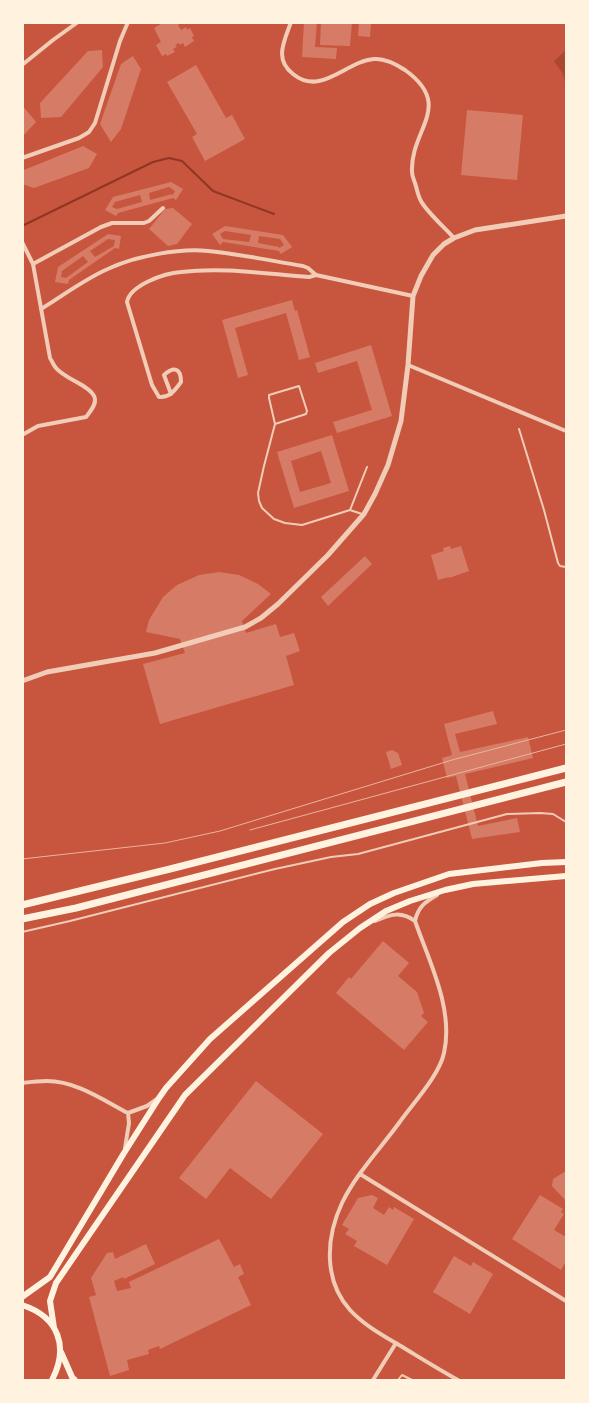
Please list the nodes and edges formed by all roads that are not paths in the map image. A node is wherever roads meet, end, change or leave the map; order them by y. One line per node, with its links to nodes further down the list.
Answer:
1 (78, 22): 4 (street)
2 (128, 22): 5 (street)
3 (291, 22): 8 (street)
4 (22, 65)
5 (22, 158)
6 (163, 208): 10 (street)
7 (566, 216): 8 (street)
8 (454, 238): 12 (street)
9 (22, 242): 10 (street)
10 (33, 264): 13 (street)
11 (316, 275): 12 (street); 13 (street); 15 (street)
12 (413, 296): 14 (street)
13 (41, 309): 19 (street)
14 (408, 365): 18 (street); 22 (street)
15 (171, 394): 15 (street)
16 (276, 424): 16 (lane); 21 (lane)
17 (519, 430): 23 (lane)
18 (566, 431)
19 (22, 435)
20 (367, 467): 21 (lane)
21 (350, 510): 22 (lane)
22 (364, 514): 24 (street)
23 (566, 567)
24 (22, 681)
25 (566, 768): 31 (highway)
26 (566, 782): 32 (highway)
27 (566, 822): 35 (lane)
28 (566, 862): 37 (main road)
29 (566, 876): 30 (main road)
30 (444, 890): 33 (street); 34 (main road)
31 (22, 905)
32 (22, 919)
33 (415, 921): 34 (street); 40 (street)
34 (360, 928): 44 (main road)
35 (22, 932)
36 (22, 1083): 38 (street)
37 (159, 1098): 38 (street); 39 (main road)
38 (128, 1113): 39 (street)
39 (124, 1153): 41 (main road)
40 (360, 1174): 42 (street); 45 (street)
41 (22, 1297)
42 (566, 1301)
43 (22, 1305): 44 (main road)
44 (54, 1328): 46 (main road)
45 (396, 1343): 49 (street); 52 (street)
46 (61, 1351): 47 (main road); 48 (main road)
47 (52, 1380)
48 (75, 1380)
49 (373, 1380)
50 (398, 1380): 51 (lane)
51 (412, 1380)
52 (458, 1380)

